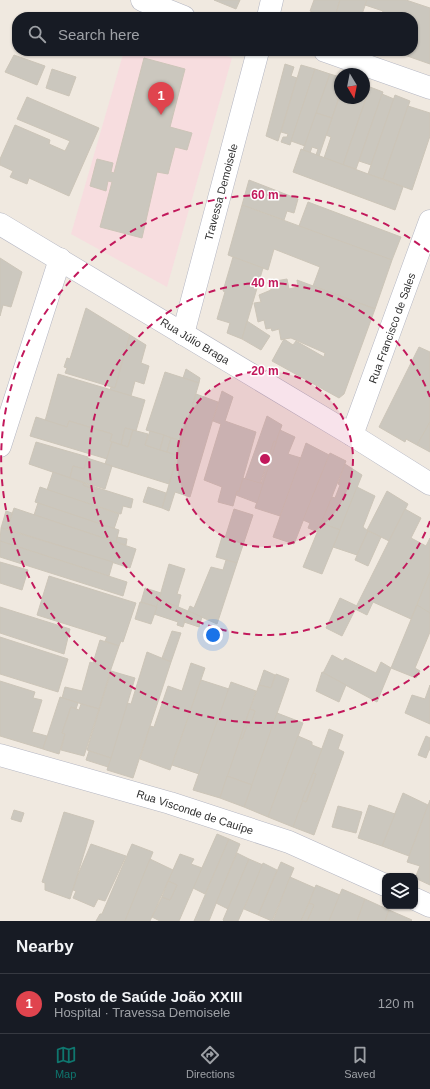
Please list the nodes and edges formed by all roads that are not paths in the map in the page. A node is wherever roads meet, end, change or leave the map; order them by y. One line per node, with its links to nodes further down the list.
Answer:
1 (142, 0): 3 (street)
2 (272, 0): 4 (street)
3 (172, 12)
4 (269, 12)
5 (257, 56): 11 (street, Travessa Demoisele)
6 (339, 56): 7 (street)
7 (430, 88)
8 (430, 221): 12 (street, Rua Francisco de Sales)
9 (0, 224): 10 (street, Rua Júlio Braga)
10 (60, 259): 11 (street, Rua Júlio Braga); 13 (street)
11 (183, 334): 12 (street, Rua Júlio Braga)
12 (352, 435): 14 (street, Rua Júlio Braga)
13 (0, 446)
14 (430, 484)
15 (0, 755): 16 (street, Rua Visconde de Cauípe)
16 (382, 885)
17 (418, 900): 18 (street)
18 (430, 906)

